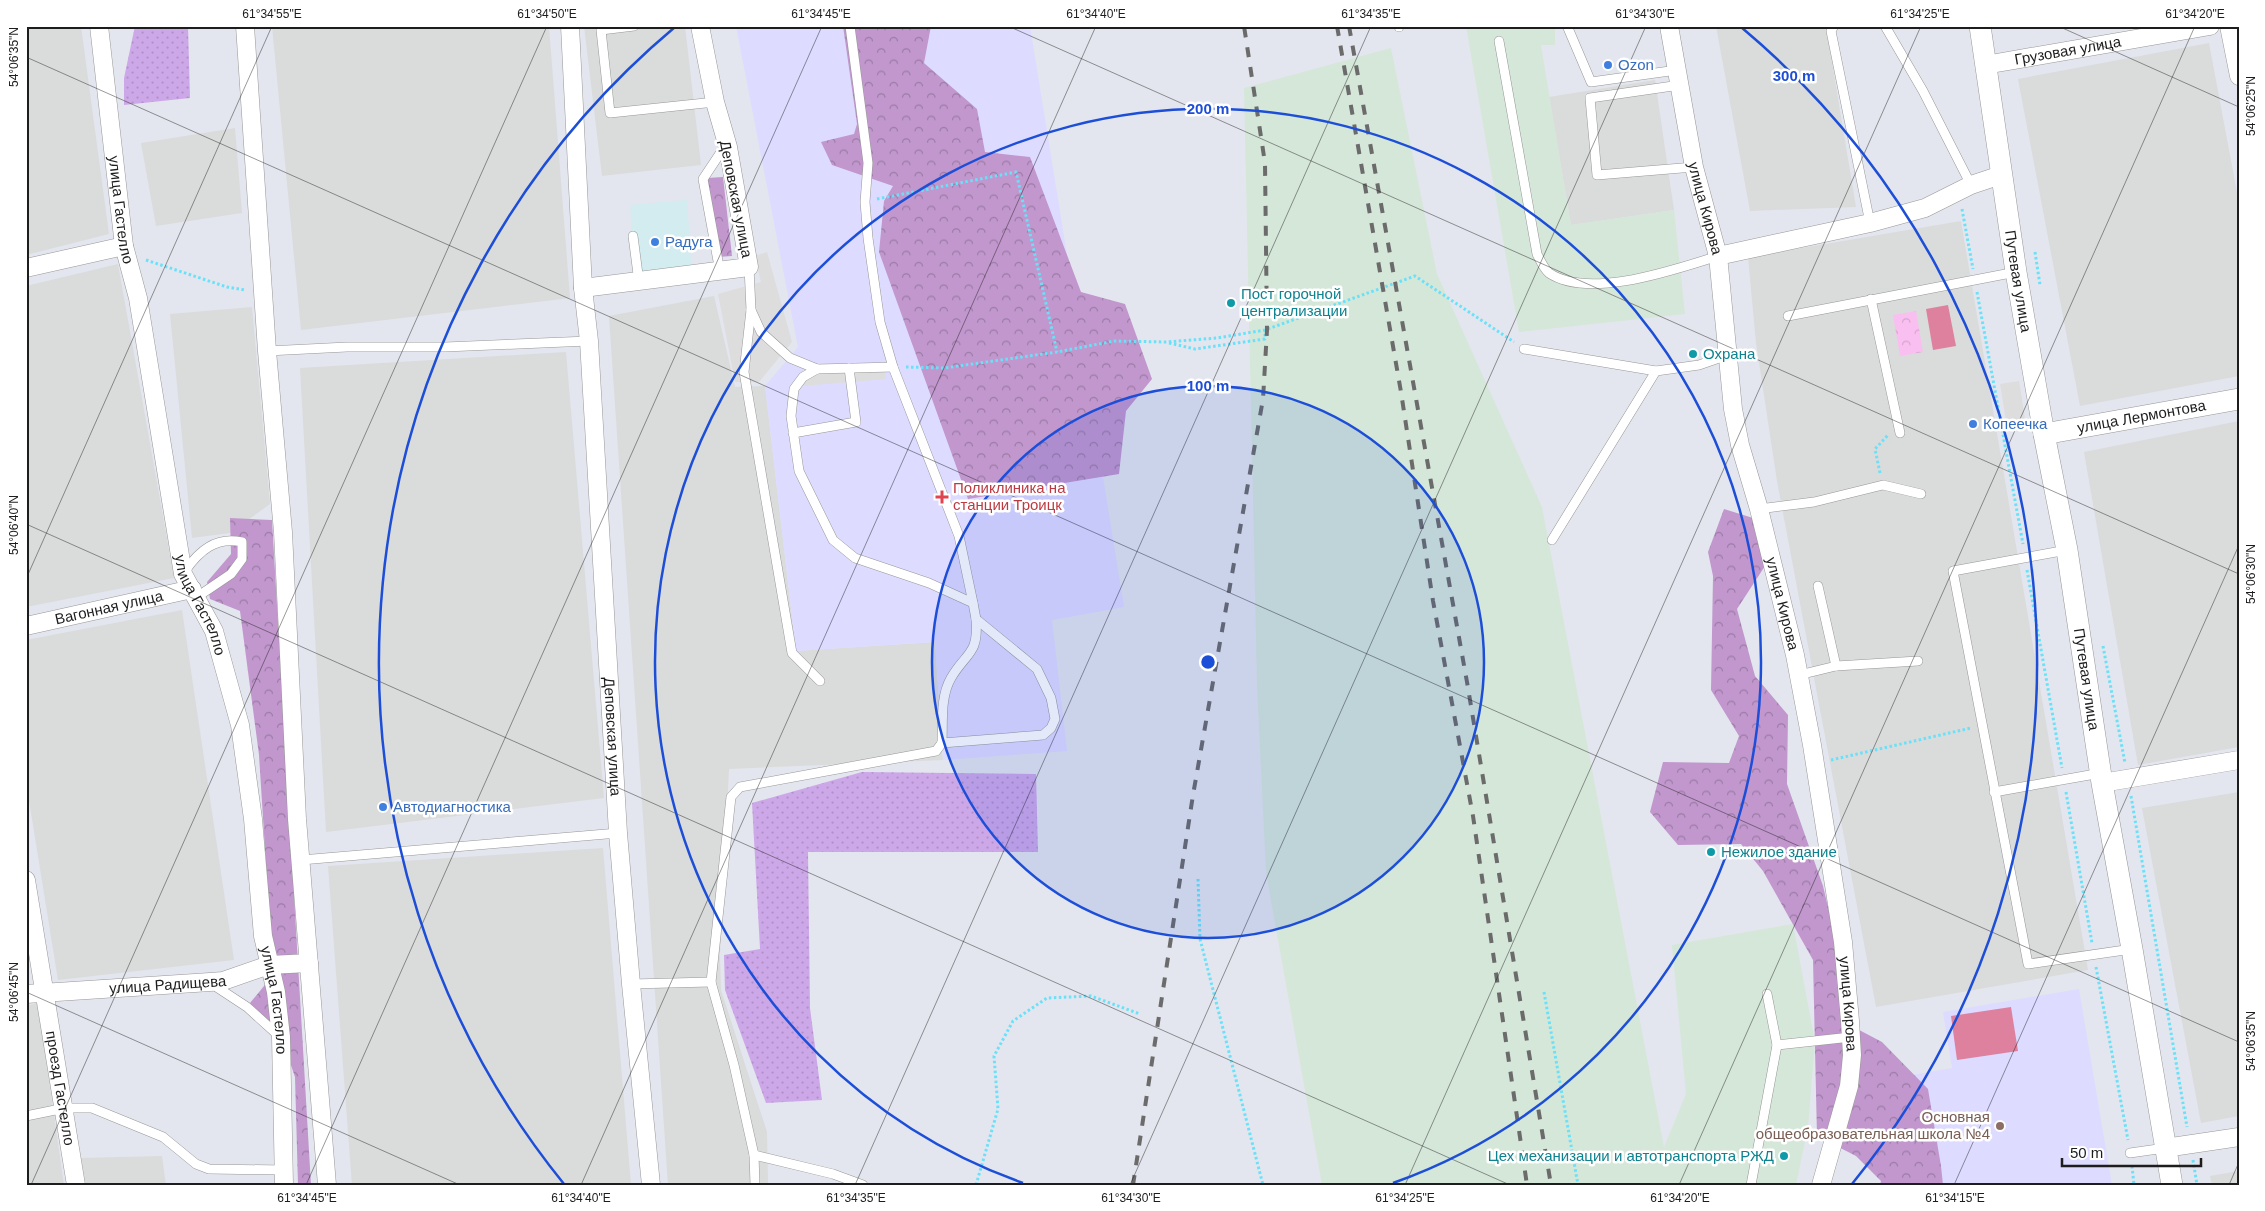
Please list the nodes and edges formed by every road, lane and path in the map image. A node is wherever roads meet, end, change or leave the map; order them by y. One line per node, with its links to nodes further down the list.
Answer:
1 (99, 26): 26 (street, улица Гастелло)
2 (245, 26): 35 (street)
3 (570, 26): 34 (street, Деповская улица)
4 (634, 26): 18 (lane)
5 (700, 26): 18 (street, Деповская улица)
6 (850, 26): 23 (lane)
7 (1669, 26): 17 (street, улица Кирова)
8 (1834, 26): 24 (lane)
9 (1885, 26): 22 (lane)
10 (1980, 26): 15 (street, Путевая улица)
11 (2210, 26): 15 (street, Грузовая улица)
12 (2229, 26): 16 (street)
13 (1568, 28): 17 (lane)
14 (1499, 41): 27 (lane)
15 (1985, 65): 21 (street, Путевая улица)
16 (2239, 76)
17 (1679, 77): 20 (street, улица Кирова); 20 (lane)
18 (715, 102): 19 (street, Деповская улица)
19 (728, 147): 28 (street, Деповская улица); 30 (lane)
20 (1694, 168): 27 (street, улица Кирова)
21 (2001, 175): 22 (street); 31 (street, Путевая улица)
22 (1965, 188): 24 (street); 32 (path)
23 (865, 202): 44 (path); 46 (lane)
24 (1870, 223): 27 (street)
25 (633, 236): 33 (lane)
26 (124, 246): 29 (street); 35 (path); 61 (street, улица Гастелло)
27 (1718, 256): 45 (street, улица Кирова)
28 (749, 267): 30 (street, Деповская улица); 37 (lane)
29 (26, 268)
30 (720, 272): 33 (street, Деповская улица)
31 (2016, 272): 32 (lane); 53 (street, Путевая улица)
32 (1975, 280): 36 (lane); 59 (path)
33 (639, 282): 34 (street, Деповская улица)
34 (583, 288): 40 (street, Деповская улица)
35 (263, 292): 43 (street)
36 (1872, 300): 38 (lane); 51 (lane)
37 (750, 310): 48 (lane); 68 (lane)
38 (1788, 316)
39 (1265, 330): 41 (path); 41 (path); 42 (path)
40 (589, 341): 43 (lane); 76 (street, Деповская улица)
41 (1166, 342): 44 (path)
42 (1524, 349): 49 (lane)
43 (268, 351): 77 (street)
44 (1057, 352): 46 (path)
45 (1728, 355): 49 (lane); 56 (street, улица Кирова)
46 (892, 367): 47 (lane); 62 (lane)
47 (849, 368): 48 (lane); 52 (lane)
48 (817, 369): 52 (lane)
49 (1656, 371): 57 (lane)
50 (2239, 400): 53 (street, улица Лермонтова)
51 (1899, 428): 54 (path)
52 (793, 433): 62 (lane)
53 (2044, 434): 58 (street, Путевая улица)
54 (1883, 484): 55 (lane); 56 (lane)
55 (1921, 494)
56 (1759, 508): 67 (street, улица Кирова)
57 (1552, 540)
58 (2067, 550): 59 (lane); 73 (street, Путевая улица)
59 (2025, 557): 69 (lane); 74 (path)
60 (1818, 586): 66 (lane)
61 (190, 587): 61 (lane); 64 (street, Вагонная улица); 83 (street, улица Гастелло)
62 (973, 603): 63 (lane)
63 (976, 619): 70 (lane); 70 (lane)
64 (26, 626)
65 (1918, 661): 66 (lane)
66 (1836, 666): 67 (lane)
67 (1799, 675): 72 (street, улица Кирова)
68 (820, 681)
69 (1981, 726): 72 (path); 75 (lane)
70 (942, 743): 85 (lane)
71 (2239, 760): 73 (street)
72 (1815, 764): 92 (street, улица Кирова)
73 (2101, 778): 74 (lane); 80 (street, Путевая улица)
74 (2064, 779): 75 (lane); 81 (path)
75 (1994, 792): 81 (lane)
76 (618, 833): 77 (lane); 86 (street, Деповская улица)
77 (301, 860): 82 (street)
78 (1198, 879): 108 (path)
79 (26, 880): 87 (street, проезд Гастелло)
80 (2132, 949): 81 (lane); 98 (street, Путевая улица)
81 (2094, 954): 99 (path)
82 (309, 963): 83 (street, улица Радищева); 103 (street)
83 (269, 965): 84 (street, улица Радищева); 93 (street, улица Гастелло)
84 (210, 982): 87 (street, улица Радищева); 93 (lane)
85 (711, 982): 86 (lane); 100 (lane)
86 (631, 984): 104 (street, Деповская улица)
87 (44, 992): 89 (street, улица Радищева); 95 (street, проезд Гастелло)
88 (1544, 992): 109 (path)
89 (26, 994)
90 (1766, 994): 94 (lane)
91 (1140, 1014): 107 (path)
92 (1851, 1037): 94 (lane); 111 (street, улица Кирова)
93 (281, 1038): 101 (street, улица Гастелло)
94 (1777, 1045): 110 (lane)
95 (65, 1108): 96 (lane); 101 (lane); 102 (street, проезд Гастелло)
96 (26, 1116)
97 (2239, 1137): 98 (street)
98 (2166, 1148): 99 (lane); 113 (street, Путевая улица)
99 (2130, 1153): 112 (path)
100 (754, 1155): 105 (lane); 106 (lane)
101 (283, 1178)
102 (76, 1185)
103 (327, 1185)
104 (651, 1185)
105 (755, 1185)
106 (863, 1185)
107 (976, 1185)
108 (1263, 1185)
109 (1578, 1185)
110 (1751, 1185)
111 (1821, 1185)
112 (2134, 1185)
113 (2172, 1185)

